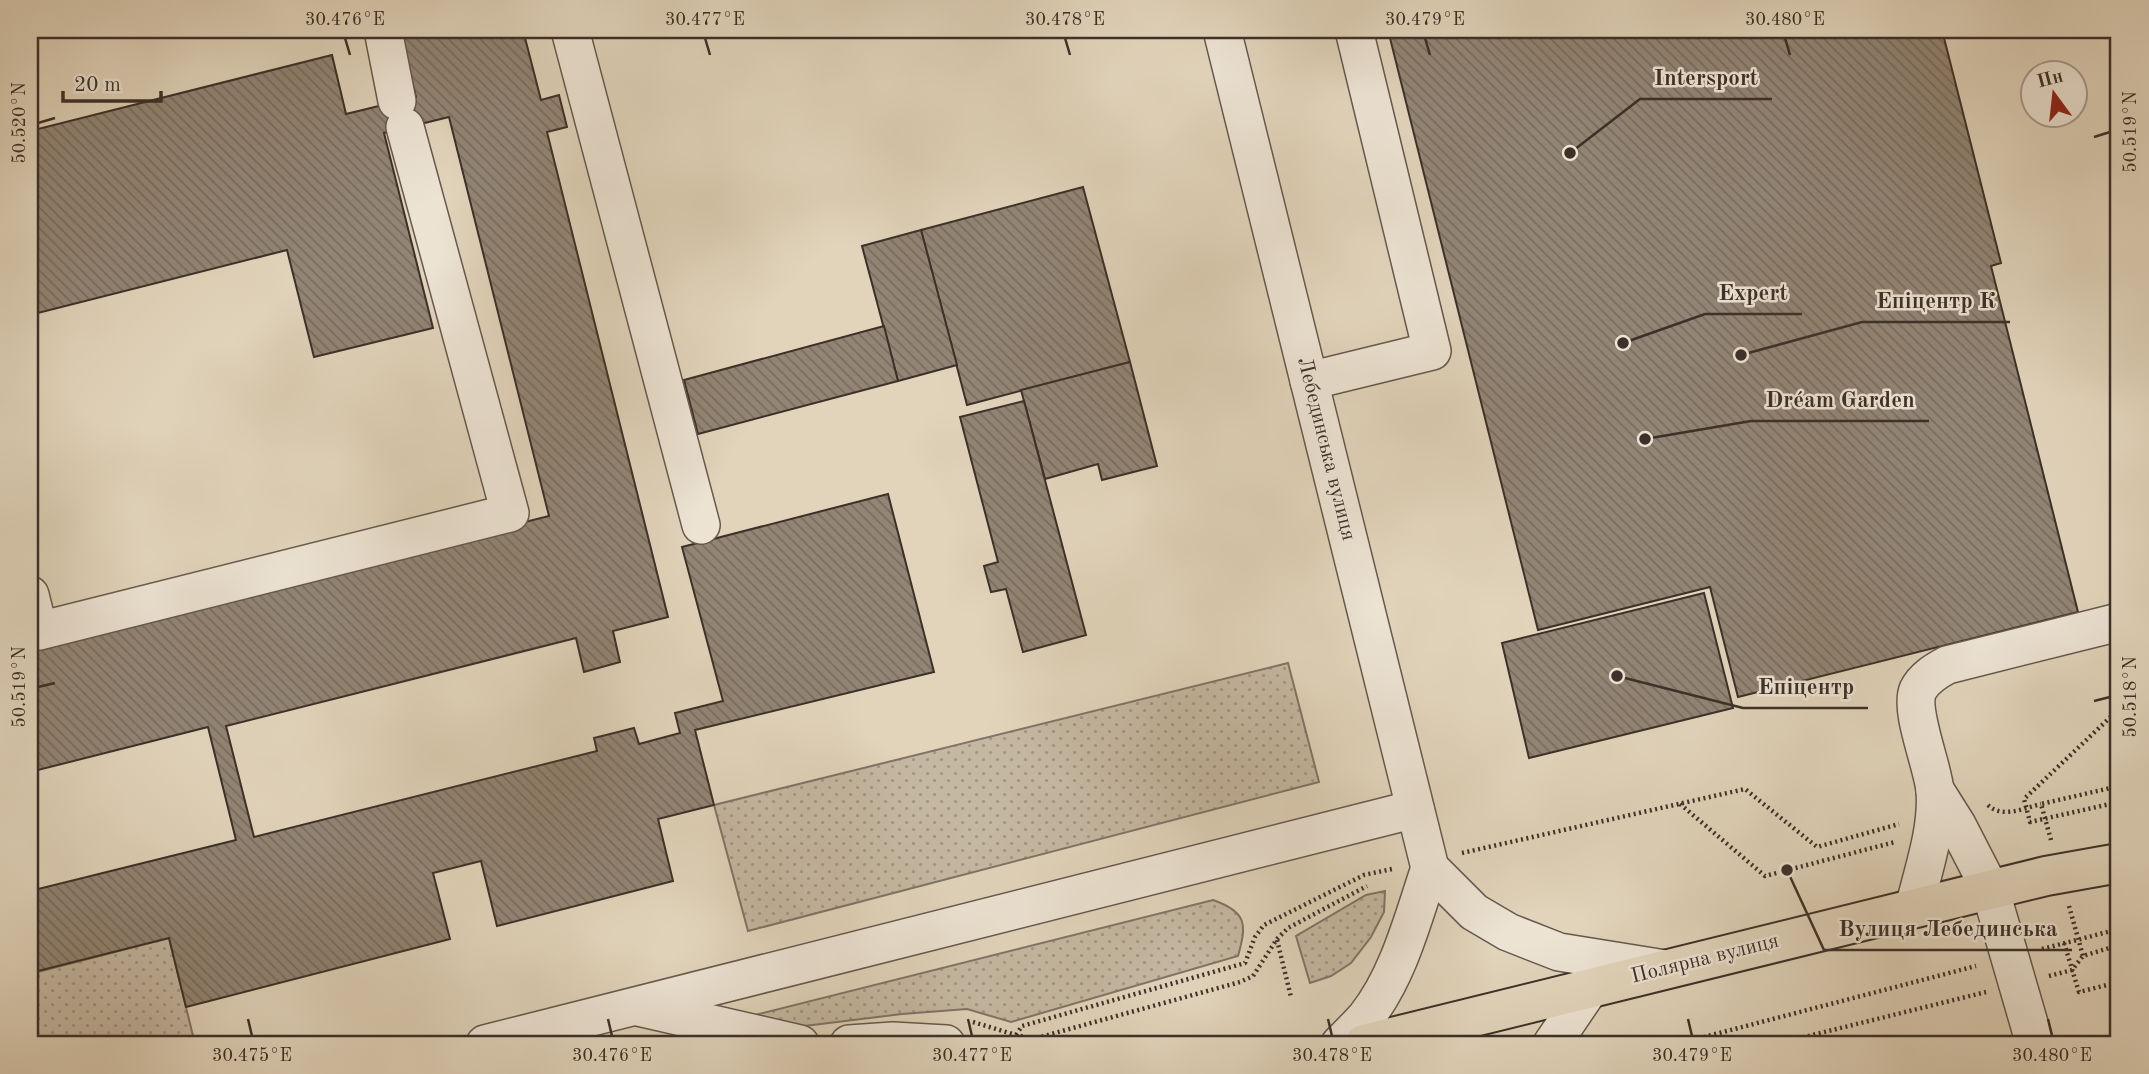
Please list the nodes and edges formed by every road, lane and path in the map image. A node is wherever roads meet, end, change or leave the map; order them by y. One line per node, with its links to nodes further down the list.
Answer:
1 (383, 30): 7 (street)
2 (570, 30): 6 (street)
3 (1222, 30): 5 (street, Лебединська вулиця)
4 (1354, 30): 5 (street)
5 (1309, 381): 16 (street, Лебединська вулиця)
6 (701, 525)
7 (30, 595)
8 (2119, 622): 10 (street)
9 (2119, 709): 15 (path)
10 (1935, 790): 13 (path); 23 (street); 24 (street)
11 (1984, 801): 15 (path)
12 (2119, 802): 15 (path)
13 (1679, 804): 17 (path); 20 (path)
14 (2040, 804): 15 (path)
15 (2026, 807)
16 (1415, 809): 20 (street, Лебединська вулиця); 35 (street)
17 (1895, 842)
18 (2119, 853): 21 (main road, Полярна вулиця)
19 (2119, 863): 21 (main road, Полярна вулиця)
20 (1429, 865): 29 (street); 42 (path); 43 (street)
21 (2046, 876): 23 (main road, Полярна вулиця)
22 (1367, 887): 26 (path)
23 (1990, 889): 24 (main road, Полярна вулиця); 30 (street)
24 (1914, 908): 29 (main road, Полярна вулиця)
25 (2119, 929): 27 (path)
26 (1277, 939): 34 (path); 37 (path)
27 (2064, 943): 30 (path); 31 (path)
28 (2119, 945): 31 (path)
29 (1665, 969): 33 (main road, Полярна вулиця)
30 (2014, 970): 31 (path); 46 (path); 47 (path); 48 (street)
31 (2072, 970): 32 (path)
32 (2119, 982)
33 (1590, 988): 44 (main road, Полярна вулиця); 45 (street)
34 (1291, 996)
35 (632, 1006): 38 (street); 39 (street)
36 (2119, 1035): 49 (path)
37 (1033, 1039)
38 (485, 1044)
39 (800, 1044)
40 (849, 1044): 41 (street)
41 (946, 1044)
42 (1010, 1044)
43 (1340, 1044)
44 (1364, 1044)
45 (1552, 1044)
46 (1676, 1044)
47 (1776, 1044)
48 (2035, 1044)
49 (2085, 1044)

